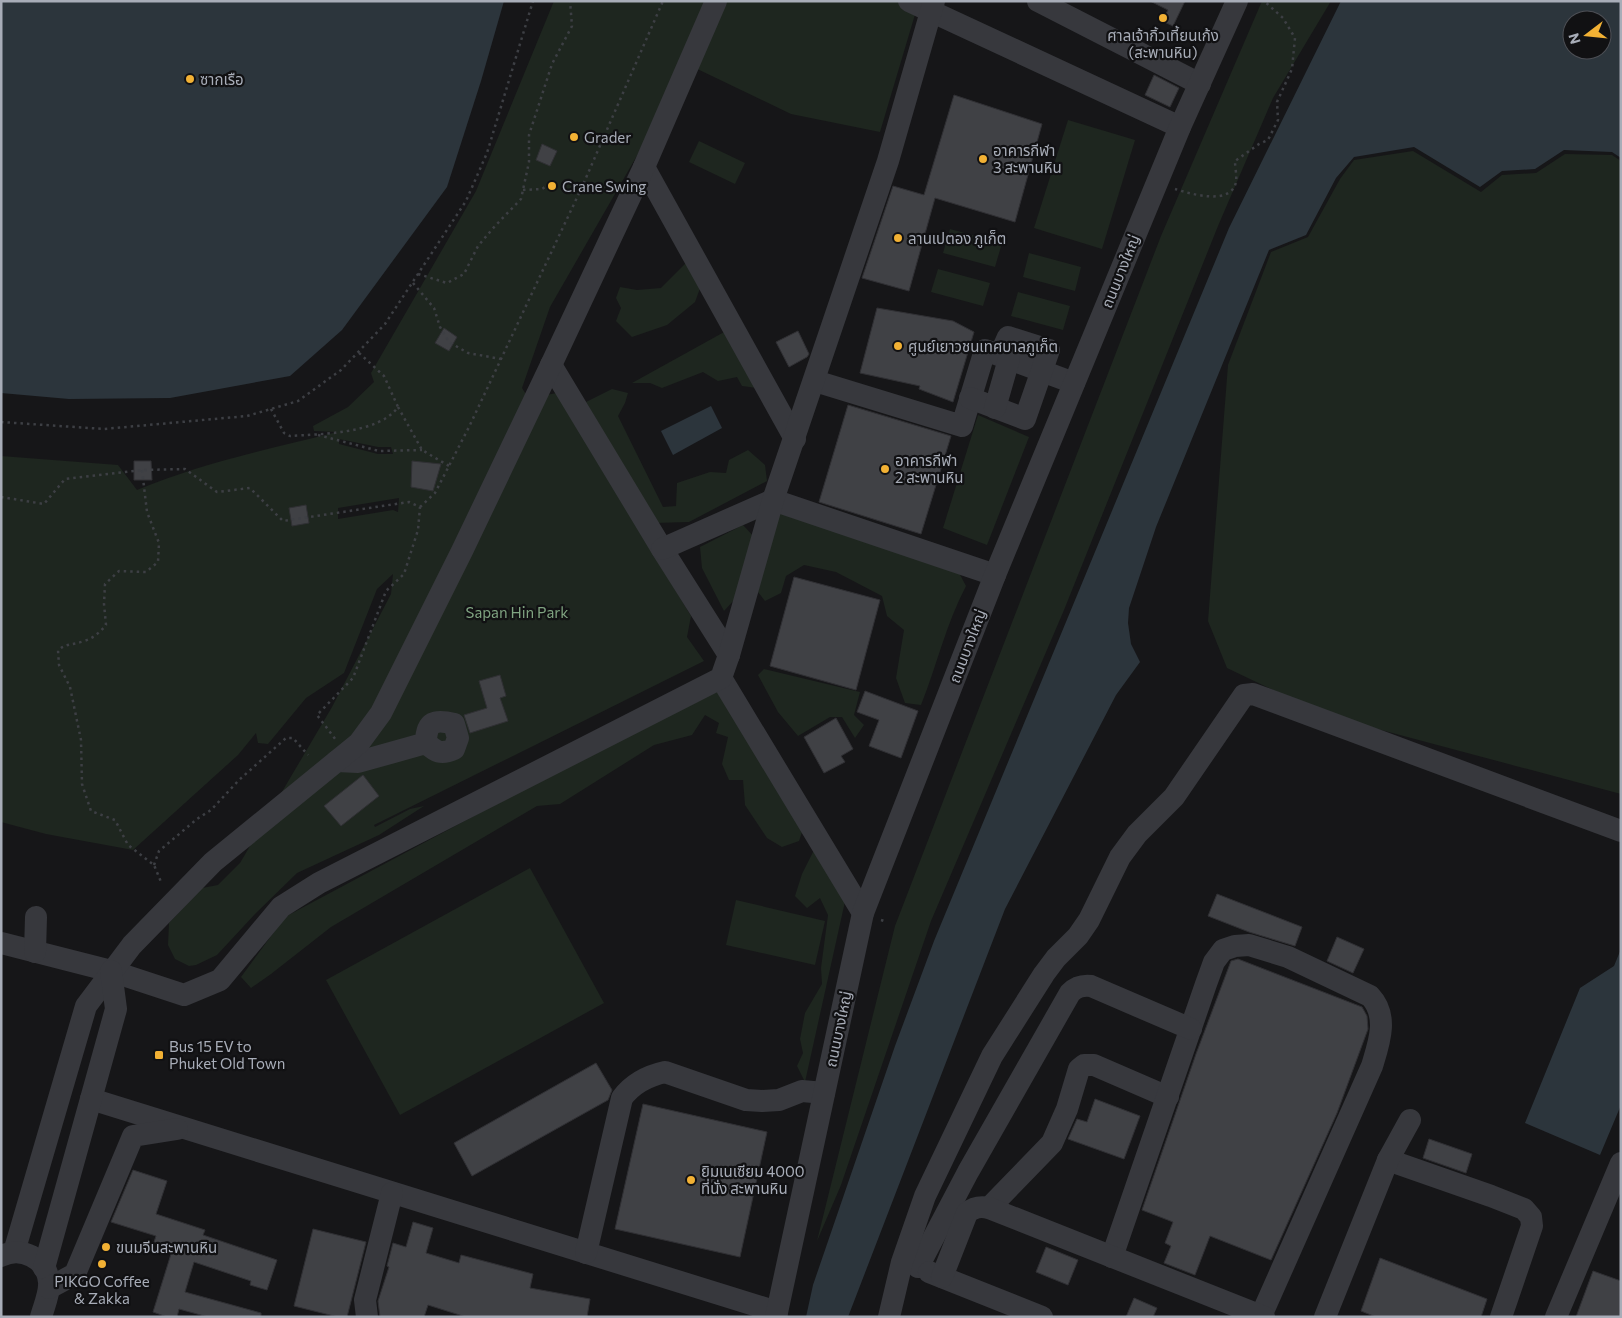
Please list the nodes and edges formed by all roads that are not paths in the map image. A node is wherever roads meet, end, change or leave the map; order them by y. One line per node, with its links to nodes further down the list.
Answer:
1 (716, 1): 9 (street)
2 (909, 1): 5 (street)
3 (1038, 1): 6 (street)
4 (1237, 1): 7 (street, ถนนบางใหญ่)
5 (933, 6): 8 (street); 13 (street)
6 (1070, 8): 7 (street)
7 (1200, 84): 8 (street, ถนนบางใหญ่)
8 (1180, 127): 14 (street, ถนนบางใหญ่)
9 (644, 167): 11 (street); 17 (street)
10 (1004, 357): 12 (street); 15 (street); 16 (street)
11 (552, 365): 19 (street); 24 (street)
12 (1042, 371): 14 (street); 16 (street)
13 (815, 381): 15 (street); 17 (street)
14 (1074, 383): 20 (street, ถนนบางใหญ่)
15 (970, 398): 16 (street)
16 (995, 408)
17 (795, 439): 18 (street)
18 (774, 500): 19 (street); 20 (street); 21 (street)
19 (662, 549): 21 (street)
20 (995, 575): 26 (street, ถนนบางใหญ่)
21 (729, 655): 22 (street)
22 (721, 678): 26 (street); 30 (street)
23 (426, 743): 24 (street)
24 (337, 761): 30 (street)
25 (1621, 831): 44 (street)
26 (863, 913): 32 (street, ถนนบางใหญ่)
27 (36, 917): 29 (street)
28 (1, 943): 29 (street)
29 (35, 952): 30 (street)
30 (111, 972): 34 (street); 42 (street)
31 (1191, 1029): 33 (street); 44 (street); 48 (street)
32 (824, 1093): 41 (street); 47 (street, ถนนบางใหญ่)
33 (1168, 1097): 40 (street); 43 (street)
34 (91, 1099): 36 (street); 45 (street)
35 (1410, 1120): 37 (street)
36 (182, 1128): 39 (street); 45 (street)
37 (1388, 1160): 53 (street); 54 (street)
38 (1621, 1163): 55 (street)
39 (392, 1193): 41 (street); 50 (street)
40 (989, 1208): 43 (street); 46 (street)
41 (586, 1253): 47 (street)
42 (8, 1254): 45 (street)
43 (1112, 1257): 48 (street)
44 (910, 1265): 46 (street); 51 (street)
45 (47, 1278): 49 (street)
46 (942, 1278): 52 (street)
47 (776, 1314)
48 (1262, 1316)
49 (41, 1317)
50 (367, 1317)
51 (889, 1317)
52 (1042, 1317)
53 (1325, 1317)
54 (1501, 1317)
55 (1556, 1317)

